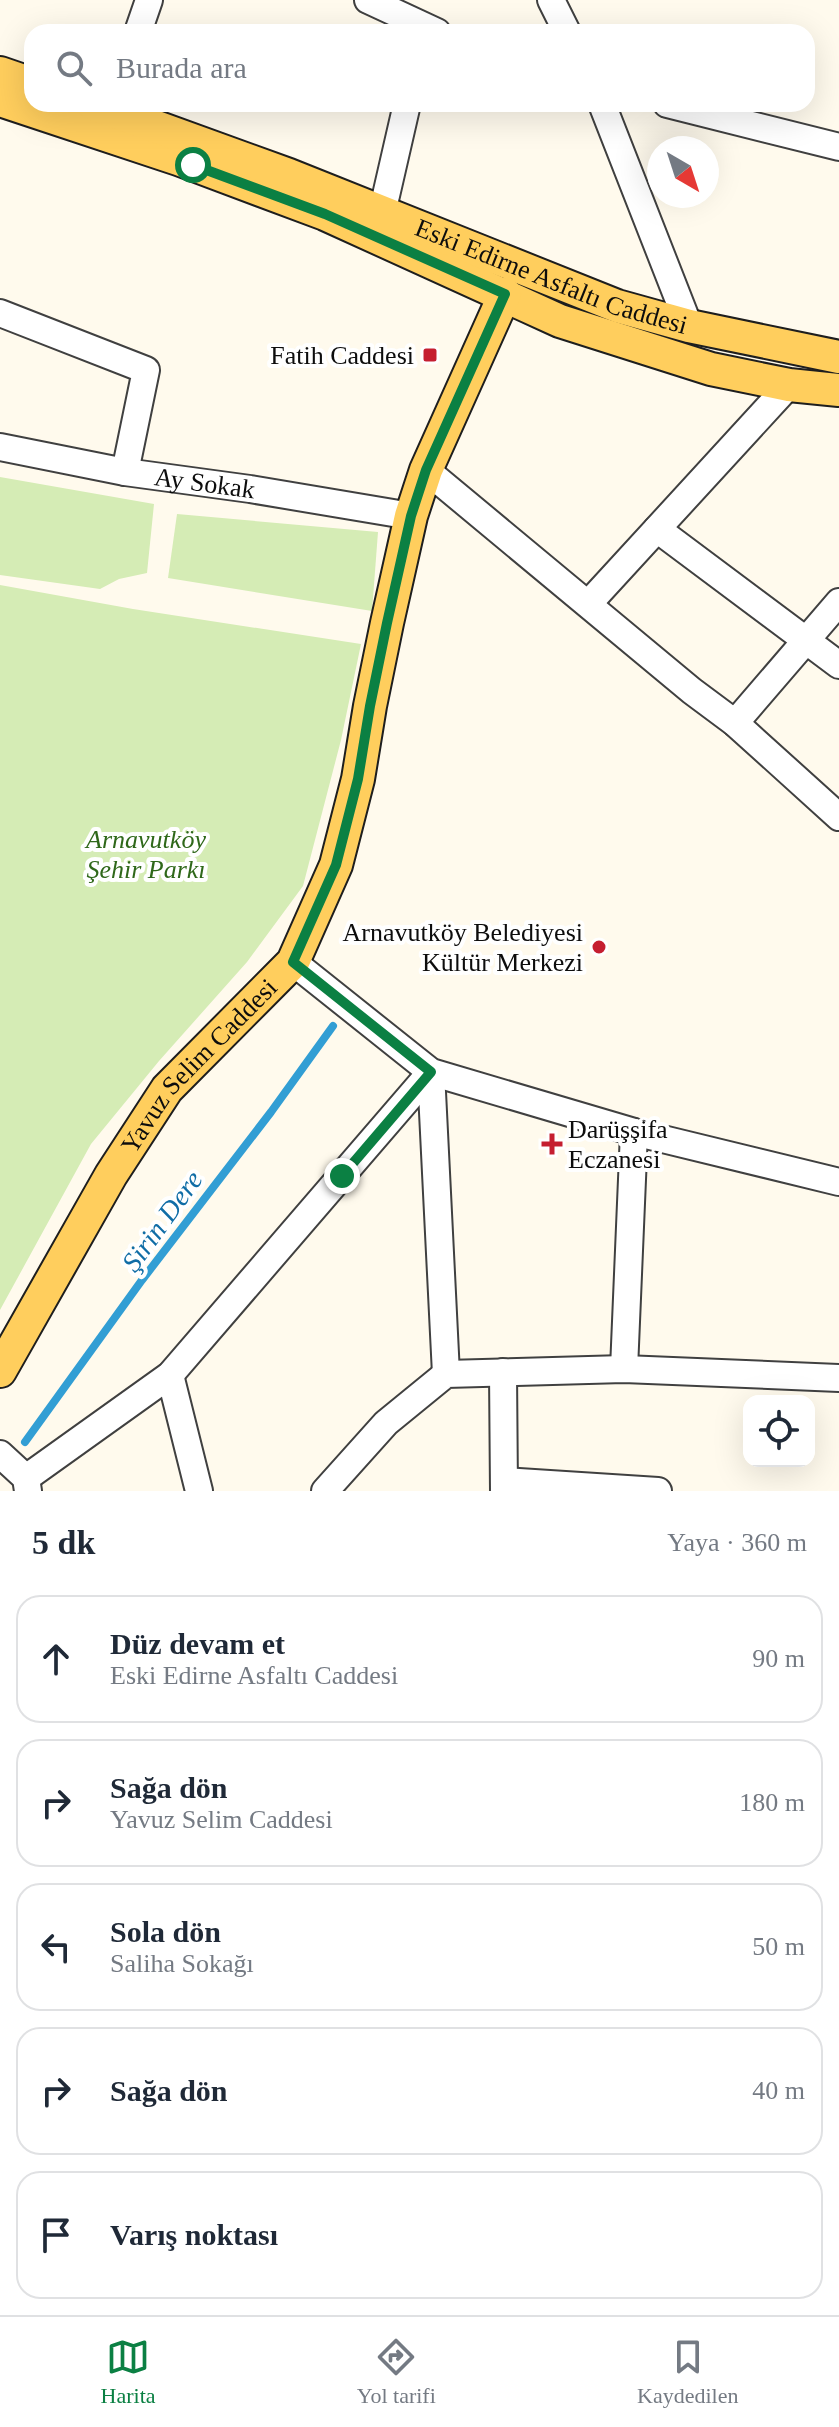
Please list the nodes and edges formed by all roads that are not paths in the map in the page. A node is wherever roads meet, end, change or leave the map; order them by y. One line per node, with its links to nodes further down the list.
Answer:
1 (149, 0): 4 (street)
2 (368, 0): 5 (street)
3 (551, 0): 6 (street)
4 (141, 24)
5 (414, 24)
6 (563, 24)
7 (0, 73): 8 (main road)
8 (24, 81)
9 (0, 100): 10 (main road, Eski Edirne Asfaltı Caddesi)
10 (24, 108)
11 (36, 112): 18 (main road, Eski Edirne Asfaltı Caddesi)
12 (121, 112): 17 (main road, Eski Edirne Asfaltı Caddesi)
13 (405, 112): 17 (street)
14 (605, 112): 20 (street)
15 (699, 112): 16 (street)
16 (839, 147)
17 (382, 213): 20 (main road, Eski Edirne Asfaltı Caddesi)
18 (505, 294): 22 (main road, Eski Edirne Asfaltı Caddesi); 25 (main road, Yavuz Selim Caddesi)
19 (0, 313): 26 (street)
20 (689, 326): 21 (main road, Eski Edirne Asfaltı Caddesi)
21 (839, 357)
22 (789, 385): 23 (main road, Eski Edirne Asfaltı Caddesi); 28 (street)
23 (839, 390)
24 (0, 447): 26 (street, Ay Sokak)
25 (426, 470): 27 (main road, Yavuz Selim Caddesi); 30 (street)
26 (125, 472): 27 (street, Ay Sokak)
27 (411, 516): 35 (main road, Yavuz Selim Caddesi)
28 (657, 529): 30 (street); 31 (street)
29 (839, 602): 31 (street)
30 (589, 603): 33 (street)
31 (806, 638): 32 (street); 33 (street)
32 (839, 665)
33 (735, 723): 34 (street)
34 (839, 817)
35 (293, 962): 36 (street); 40 (main road, Yavuz Selim Caddesi)
36 (431, 1072): 37 (street); 42 (street); 43 (street)
37 (634, 1132): 38 (street); 39 (street)
38 (839, 1182)
39 (624, 1369): 41 (street); 44 (street)
40 (0, 1371)
41 (503, 1372): 42 (street); 47 (street)
42 (446, 1374): 49 (street)
43 (170, 1375): 46 (street); 48 (street)
44 (839, 1378)
45 (0, 1454): 46 (street)
46 (27, 1484)
47 (504, 1486): 50 (street)
48 (199, 1491)
49 (325, 1491)
50 (658, 1491)

